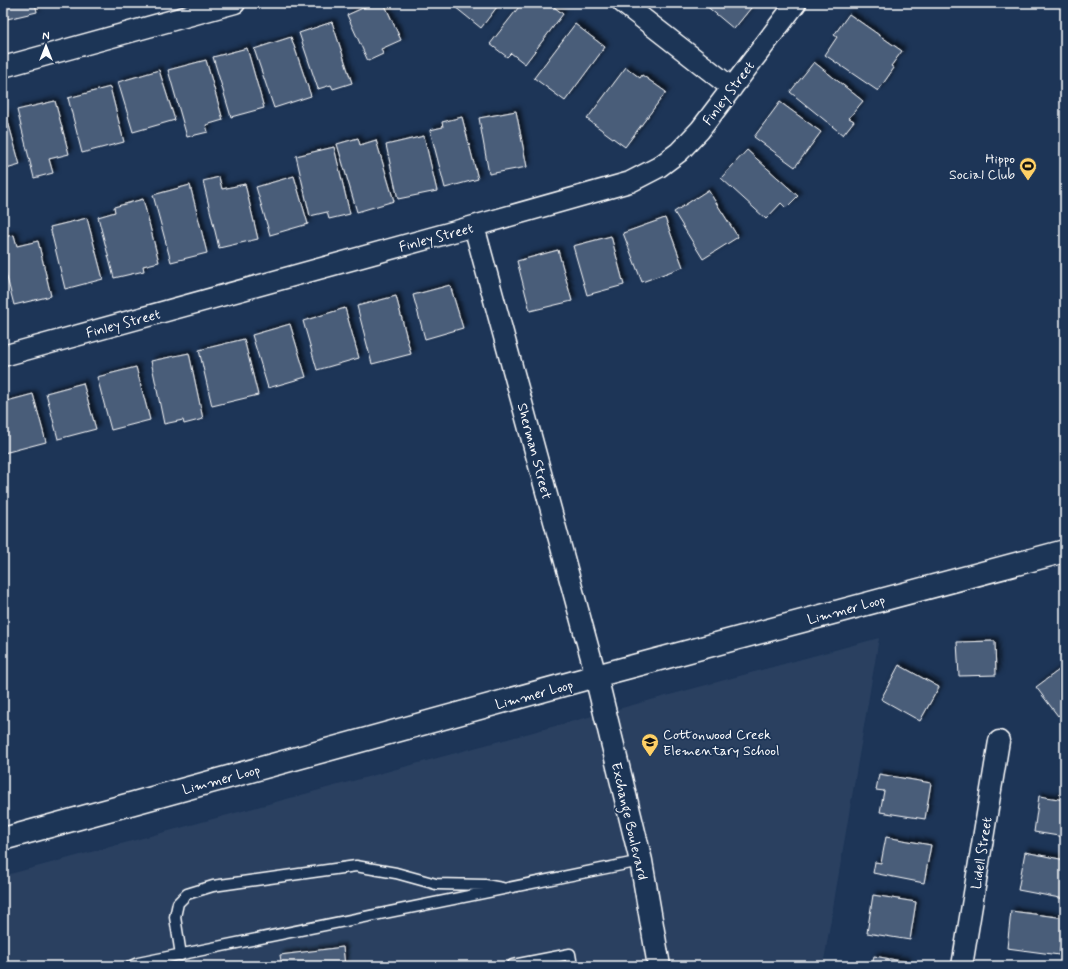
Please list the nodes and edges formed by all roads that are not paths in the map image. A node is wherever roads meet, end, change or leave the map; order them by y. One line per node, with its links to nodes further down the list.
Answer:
1 (235, 3): 4 (street)
2 (623, 3): 5 (street)
3 (796, 3): 5 (street, Finley Street)
4 (3, 67)
5 (732, 88): 6 (street, Finley Street)
6 (474, 226): 7 (street, Finley Street); 9 (street, Sherman Street)
7 (3, 356)
8 (1065, 551): 9 (street, Limmer Loop)
9 (596, 676): 11 (street, Limmer Loop); 12 (street, Exchange Boulevard)
10 (999, 741): 19 (street, Lidell Street)
11 (3, 839)
12 (641, 862): 13 (lane); 18 (street, Exchange Boulevard)
13 (509, 888): 14 (lane); 14 (lane)
14 (181, 955): 15 (lane)
15 (131, 966)
16 (513, 966): 17 (lane)
17 (572, 966)
18 (659, 966)
19 (962, 966)

